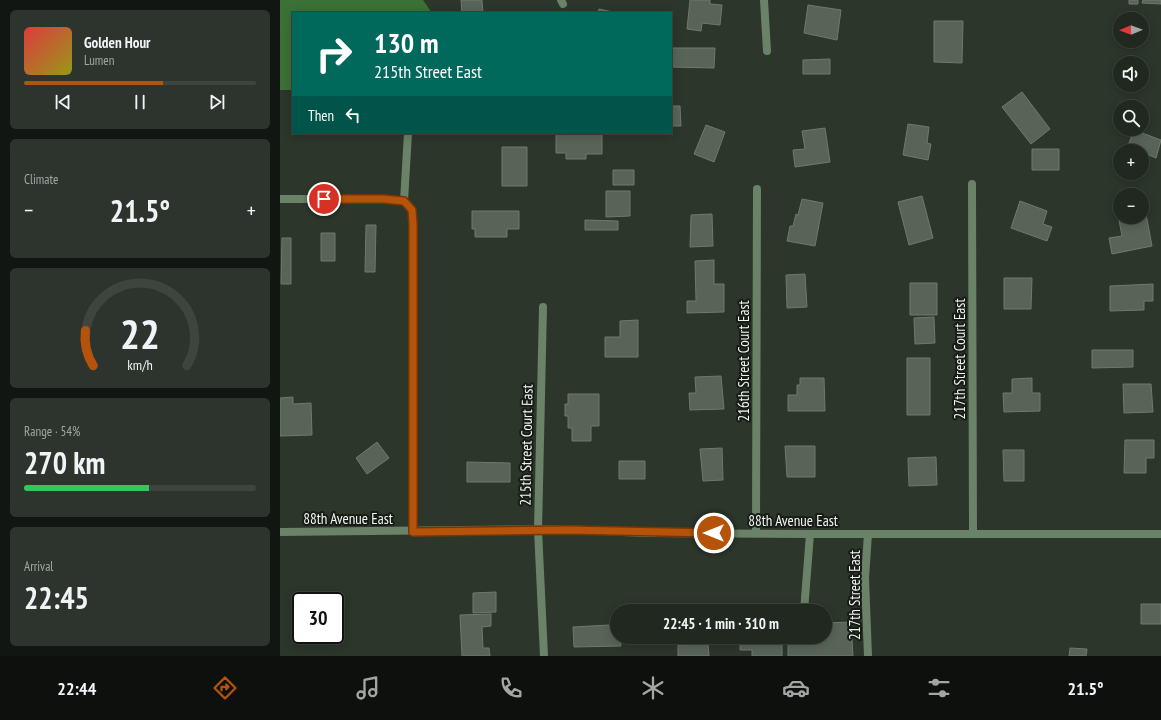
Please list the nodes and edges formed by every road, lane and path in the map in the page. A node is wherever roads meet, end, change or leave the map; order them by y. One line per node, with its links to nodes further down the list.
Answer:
1 (764, 0): 2 (street)
2 (767, 51)
3 (408, 134): 7 (street)
4 (972, 184): 15 (street, 217th Street Court East)
5 (757, 189): 12 (street, 216th Street Court East)
6 (280, 199): 7 (street)
7 (404, 201): 11 (street)
8 (543, 307): 9 (street, 215th Street Court East)
9 (538, 530): 11 (street, 88th Avenue East); 12 (street, 88th Avenue East); 18 (street, 215th Street Court East)
10 (280, 532): 11 (street, 88th Avenue East)
11 (413, 532)
12 (756, 534): 13 (street, 88th Avenue East)
13 (810, 534): 14 (street, 88th Avenue East); 17 (street)
14 (868, 534): 15 (street, 88th Avenue East); 19 (street, 217th Street East)
15 (973, 534): 16 (street, 88th Avenue East)
16 (1161, 534)
17 (805, 604)
18 (544, 656)
19 (868, 656)

